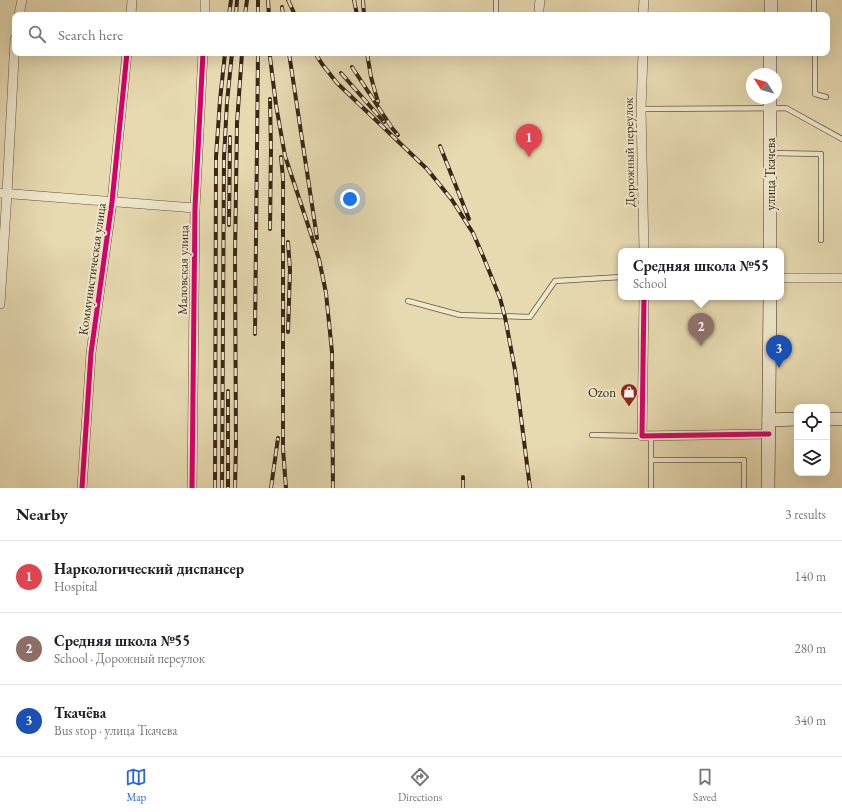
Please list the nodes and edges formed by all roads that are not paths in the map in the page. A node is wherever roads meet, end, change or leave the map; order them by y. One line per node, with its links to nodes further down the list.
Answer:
1 (22, 0): 8 (street)
2 (132, 0): 9 (street)
3 (205, 0): 10 (street)
4 (496, 0): 11 (lane)
5 (644, 0): 12 (street)
6 (771, 0): 13 (street)
7 (814, 0): 14 (lane)
8 (20, 12)
9 (130, 12)
10 (204, 12)
11 (496, 12)
12 (643, 12)
13 (770, 12)
14 (814, 12)
15 (14, 56): 29 (street)
16 (127, 56): 30 (street, Коммунистическая улица)
17 (203, 56): 31 (street, Маловская улица)
18 (643, 56): 26 (street, Дорожный переулок)
19 (770, 56): 21 (street)
20 (815, 56): 22 (lane)
21 (770, 68)
22 (826, 96)
23 (748, 104): 26 (lane)
24 (770, 104): 28 (street, улица Ткачева)
25 (773, 104): 27 (lane)
26 (641, 109): 33 (street, Дорожный переулок)
27 (842, 139)
28 (770, 153): 32 (lane); 34 (street, улица Ткачева)
29 (4, 193): 30 (street); 41 (street)
30 (112, 202): 31 (street); 50 (street, Коммунистическая улица)
31 (195, 208): 51 (street, Маловская улица)
32 (821, 240)
33 (644, 248)
34 (770, 248)
35 (618, 277): 40 (lane)
36 (784, 278): 37 (street)
37 (842, 278)
38 (644, 300): 48 (street)
39 (770, 300): 45 (street)
40 (408, 301)
41 (0, 304)
42 (794, 419): 45 (street)
43 (830, 419): 44 (street)
44 (842, 419)
45 (769, 420): 46 (street)
46 (769, 434): 48 (street); 54 (street)
47 (592, 435): 48 (lane)
48 (647, 436): 49 (lane)
49 (651, 460): 52 (lane); 53 (lane)
50 (82, 488)
51 (192, 488)
52 (651, 488)
53 (744, 488)
54 (768, 488)

